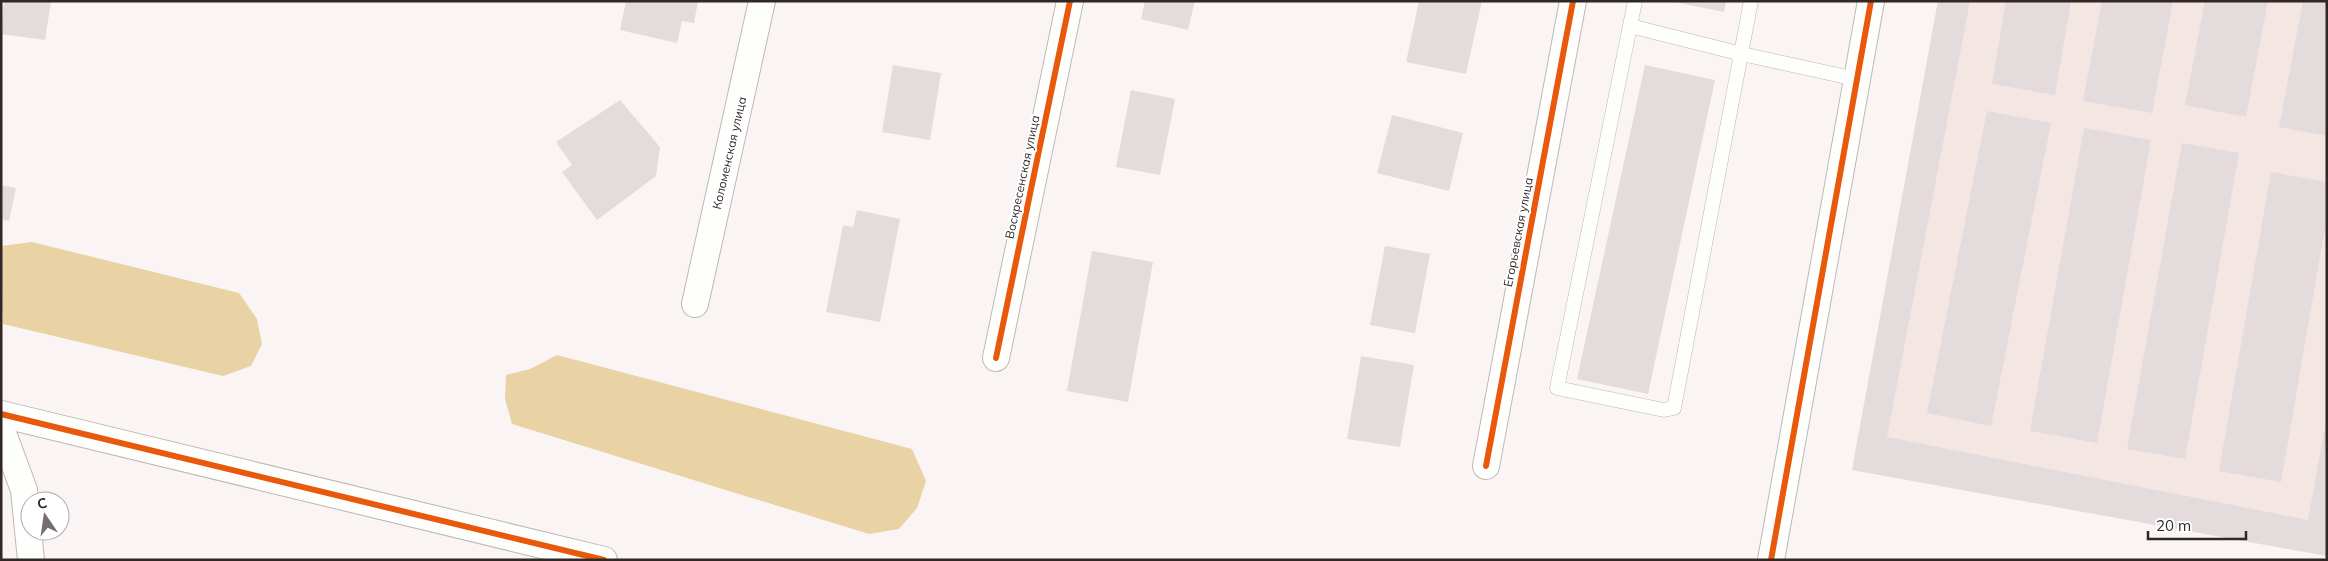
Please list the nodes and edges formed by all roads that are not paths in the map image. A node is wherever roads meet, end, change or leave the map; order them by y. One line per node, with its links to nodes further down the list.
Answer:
1 (762, 1): 10 (street, Коломенская улица)
2 (1070, 1): 11 (street, Воскресенская улица)
3 (1572, 1): 14 (street, Егорьевская улица)
4 (1634, 1): 7 (lane)
5 (1751, 1): 8 (lane)
6 (1871, 1): 9 (street)
7 (1630, 26): 8 (lane); 8 (lane)
8 (1742, 54): 9 (lane)
9 (1856, 79): 18 (street)
10 (695, 304)
11 (996, 358)
12 (1, 414): 15 (street)
13 (1, 428): 16 (street)
14 (1486, 466)
15 (541, 552): 17 (street)
16 (31, 560)
17 (604, 560)
18 (1771, 560)

